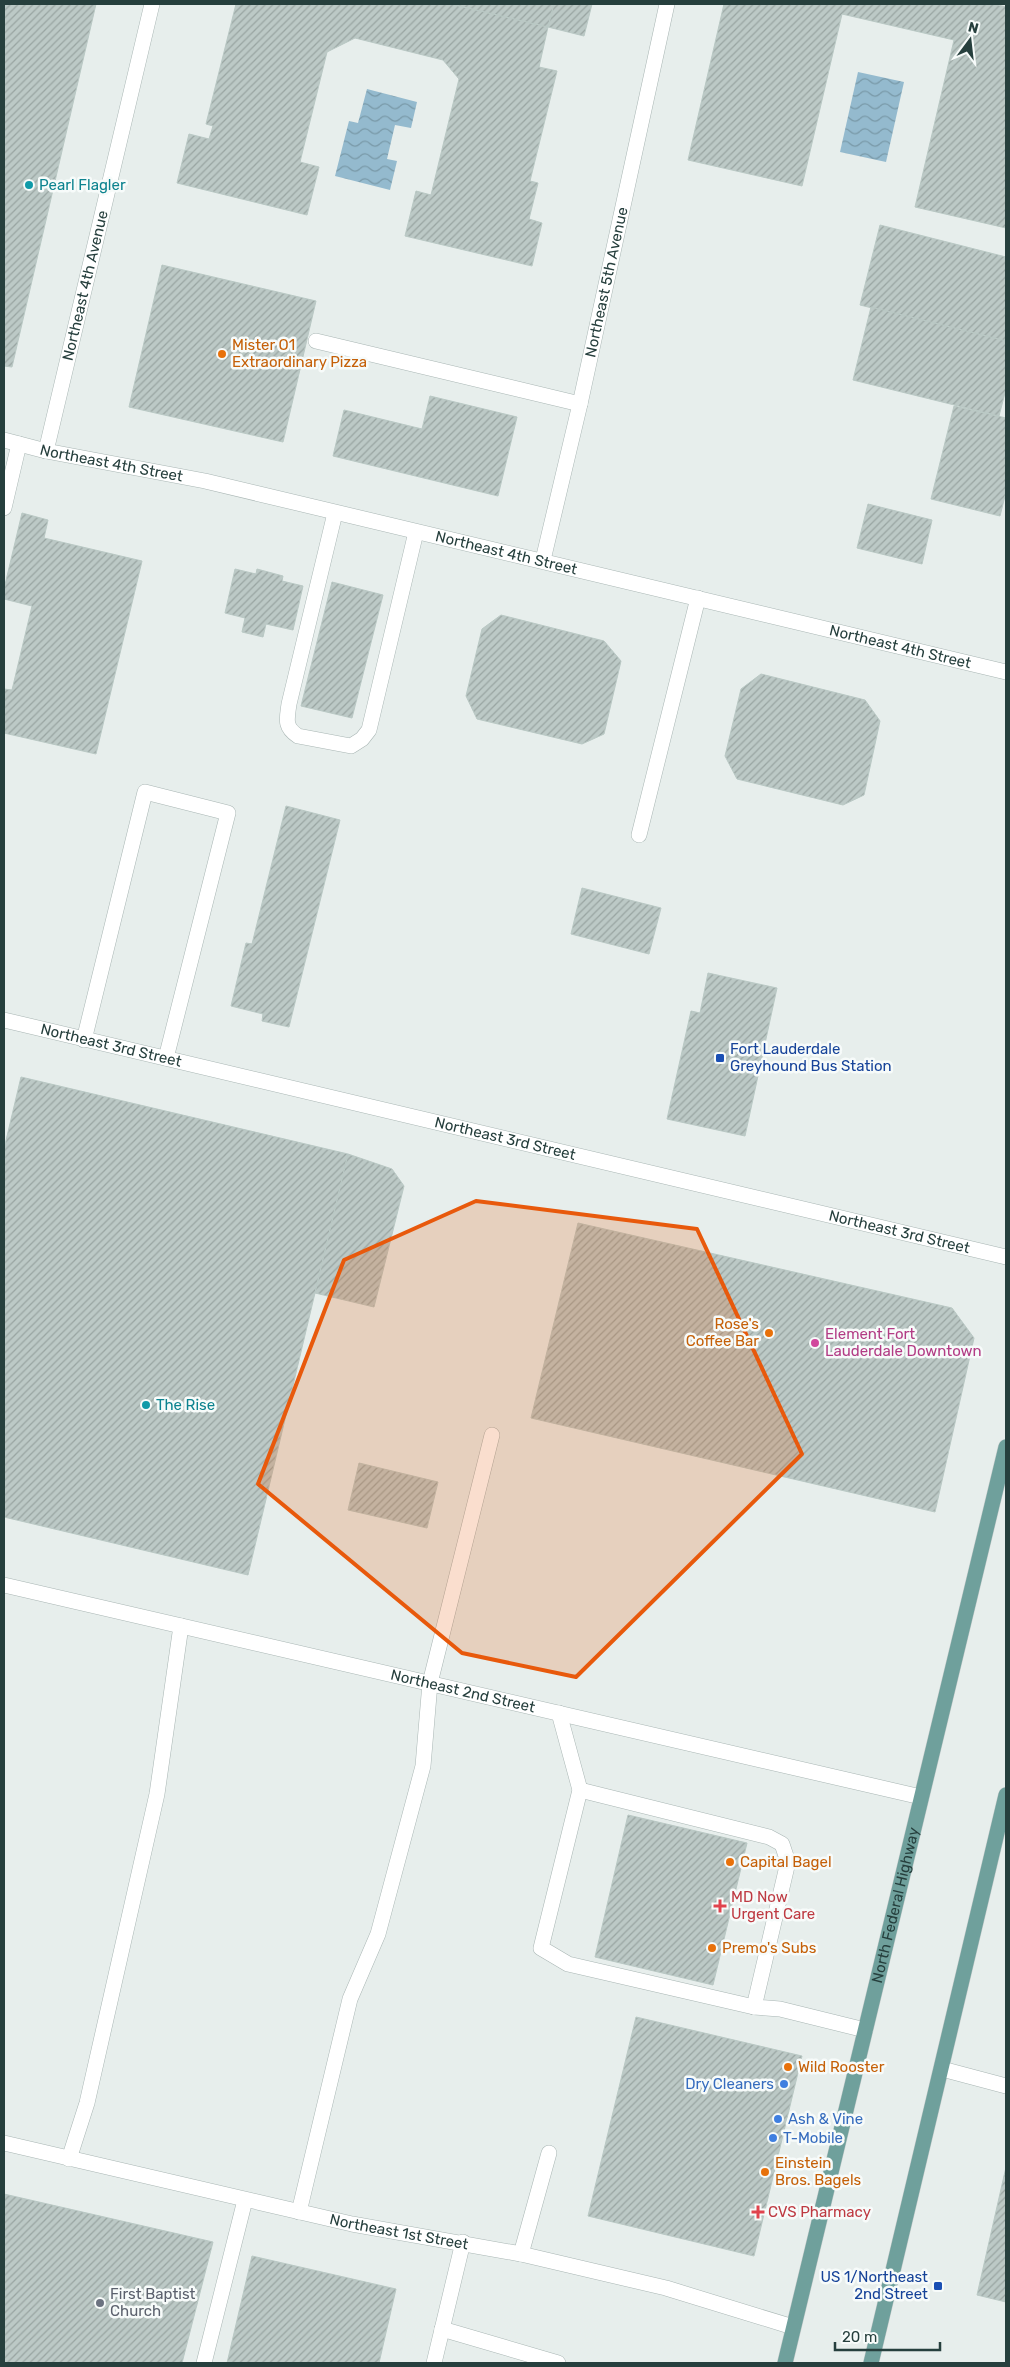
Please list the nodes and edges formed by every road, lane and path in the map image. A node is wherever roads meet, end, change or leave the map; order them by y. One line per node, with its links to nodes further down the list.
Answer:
1 (152, 4): 6 (street, Northeast 4th Avenue)
2 (667, 4): 4 (street, Northeast 5th Avenue)
3 (316, 341): 4 (street)
4 (580, 404): 10 (street, Northeast 5th Avenue)
5 (11, 442): 6 (street, Northeast 4th Street); 7 (street)
6 (46, 451): 8 (street, Northeast 4th Street)
7 (4, 508)
8 (335, 513): 9 (street, Northeast 4th Street); 9 (street)
9 (416, 532): 10 (street, Northeast 4th Street)
10 (543, 560): 11 (street, Northeast 4th Street)
11 (698, 598): 12 (street, Northeast 4th Street); 13 (street)
12 (1006, 672)
13 (639, 835)
14 (4, 1020): 15 (street, Northeast 3rd Street)
15 (84, 1040): 16 (street, Northeast 3rd Street); 16 (street)
16 (166, 1058): 17 (street, Northeast 3rd Street)
17 (1006, 1257)
18 (492, 1435): 22 (street)
19 (1006, 1447): 25 (main road, North Federal Highway)
20 (4, 1585): 21 (street, Northeast 2nd Street)
21 (181, 1626): 22 (street, Northeast 2nd Street); 33 (street)
22 (430, 1683): 23 (street, Northeast 2nd Street); 35 (street)
23 (559, 1713): 24 (street); 25 (street, Northeast 2nd Street)
24 (580, 1790): 27 (street); 27 (street)
25 (922, 1797): 28 (main road, North Federal Highway)
26 (1006, 1797): 29 (main road)
27 (754, 2007): 28 (street)
28 (865, 2030): 38 (main road, North Federal Highway)
29 (942, 2069): 30 (street); 44 (main road)
30 (1006, 2086)
31 (4, 2143): 33 (street, Northeast 1st Street)
32 (549, 2153): 37 (street)
33 (69, 2159): 34 (street, Northeast 1st Street)
34 (245, 2200): 35 (street, Northeast 1st Street); 40 (street)
35 (299, 2212): 36 (street, Northeast 1st Street)
36 (463, 2242): 37 (street, Northeast 1st Street); 39 (street)
37 (521, 2254): 38 (street, Northeast 1st Street)
38 (793, 2328): 43 (main road, North Federal Highway)
39 (442, 2329): 41 (street); 42 (street)
40 (204, 2363)
41 (434, 2363)
42 (558, 2363)
43 (785, 2363)
44 (871, 2363)

